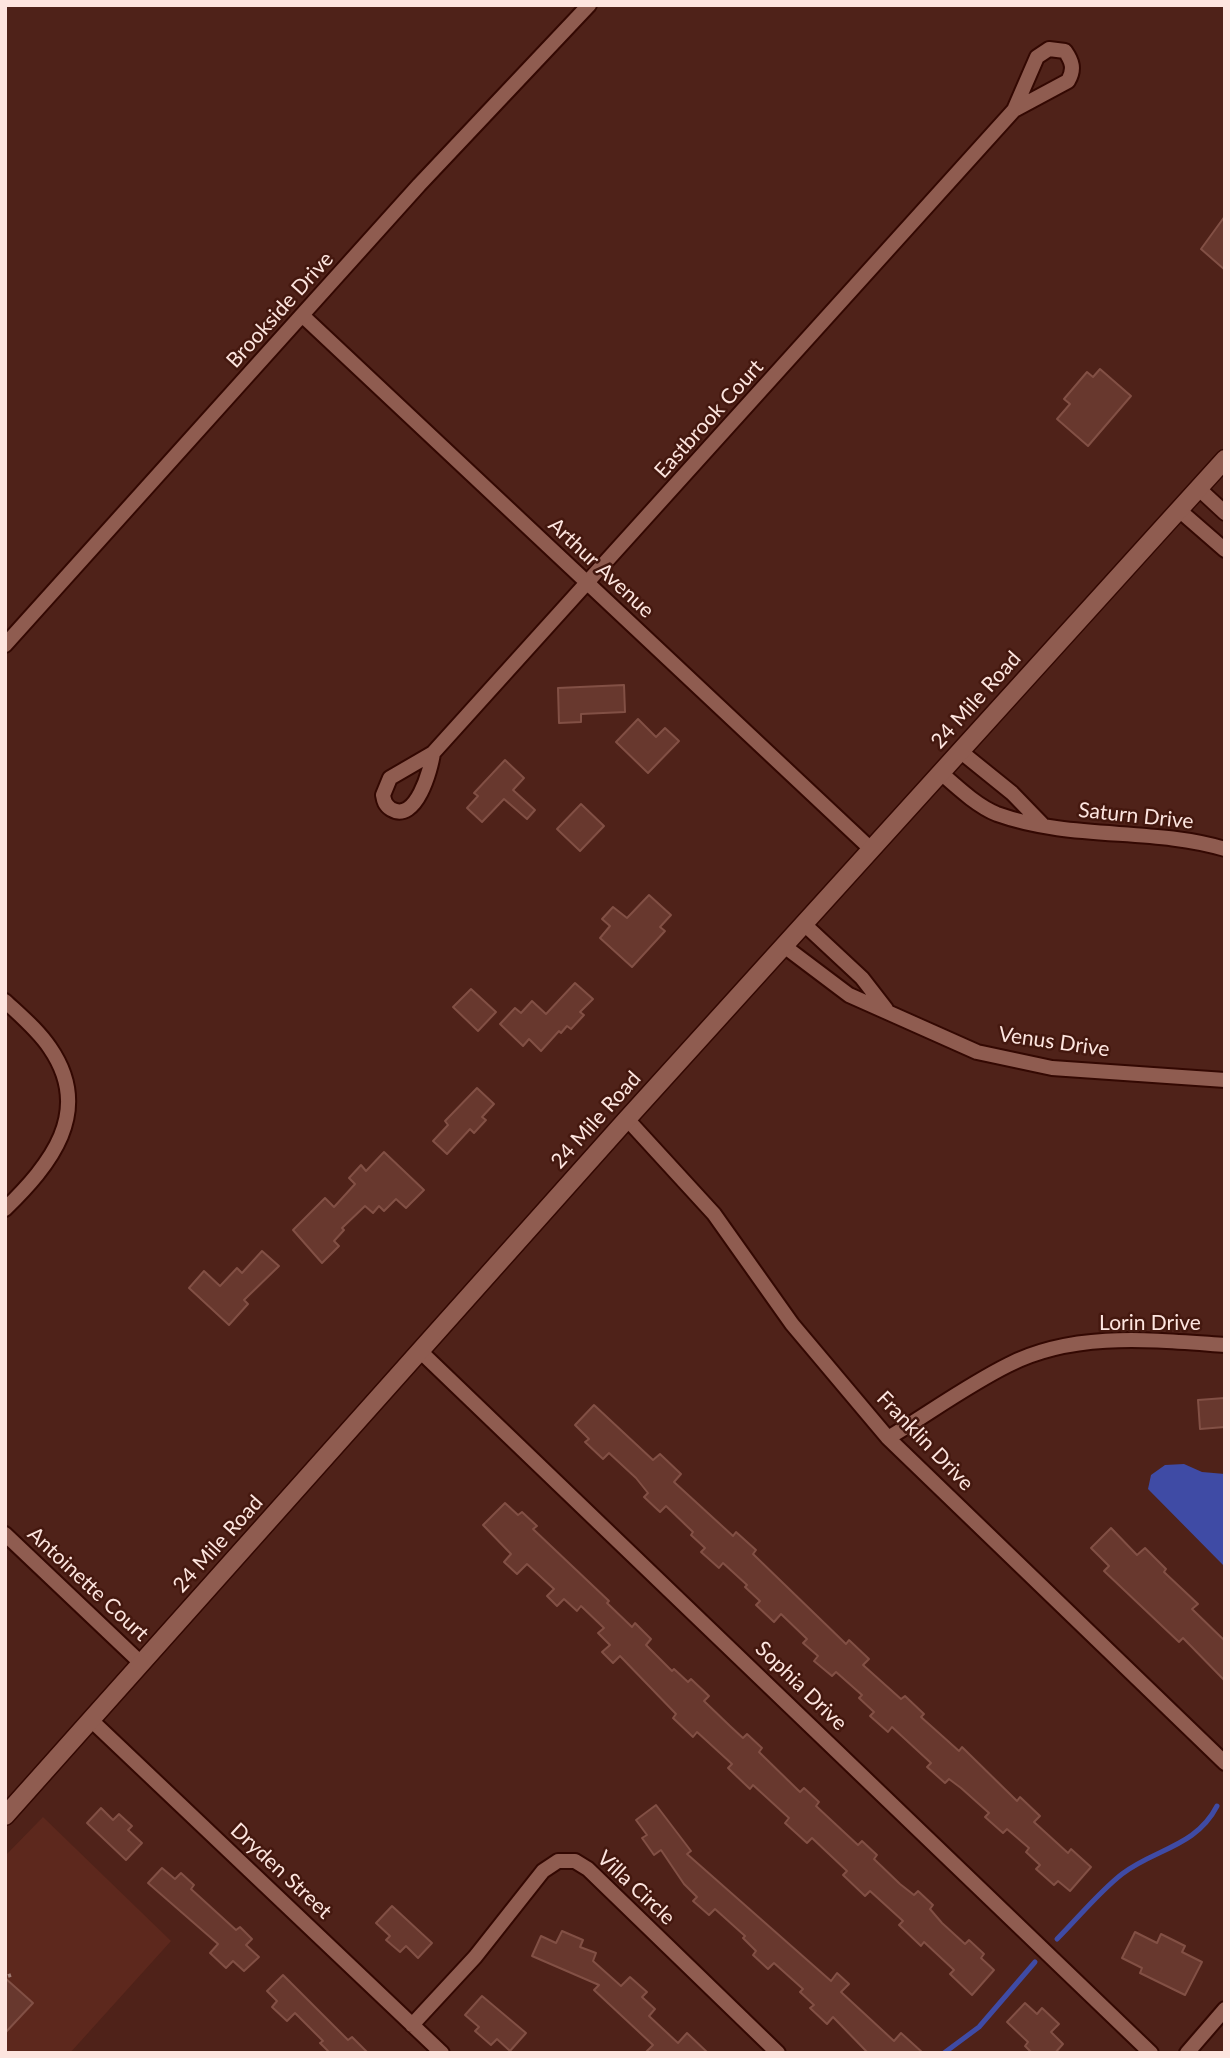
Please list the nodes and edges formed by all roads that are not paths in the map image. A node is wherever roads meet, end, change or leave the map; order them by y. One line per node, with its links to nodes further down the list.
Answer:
1 (589, 5): 3 (street, Brookside Drive)
2 (1014, 110): 2 (street, Eastbrook Court); 9 (street, Eastbrook Court)
3 (303, 316): 9 (street, Arthur Avenue); 10 (street, Brookside Drive)
4 (1225, 459): 5 (street, 24 Mile Road)
5 (1198, 488): 6 (street, 24 Mile Road); 7 (street)
6 (1179, 510): 8 (street); 11 (street, 24 Mile Road)
7 (1225, 513)
8 (1225, 550)
9 (587, 585): 12 (street, Eastbrook Court); 16 (street, Arthur Avenue)
10 (5, 645)
11 (960, 751): 13 (street, 24 Mile Road); 14 (street)
12 (433, 753)
13 (941, 773): 14 (street, Saturn Drive); 16 (street, 24 Mile Road)
14 (1043, 825): 15 (street, Saturn Drive)
15 (1225, 849)
16 (872, 850): 17 (street, 24 Mile Road)
17 (804, 924): 18 (street, 24 Mile Road); 20 (street, Venus Drive)
18 (784, 946): 20 (street, Venus Drive); 22 (street, 24 Mile Road)
19 (5, 1001): 23 (street)
20 (887, 1010): 21 (street, Venus Drive)
21 (1225, 1080)
22 (627, 1119): 25 (street, 24 Mile Road); 26 (street, Franklin Drive)
23 (5, 1209)
24 (1225, 1345): 26 (street, Lorin Drive)
25 (420, 1351): 28 (street, 24 Mile Road); 36 (street, Sophia Drive)
26 (888, 1438): 30 (street, Franklin Drive)
27 (5, 1534): 28 (street, Antoinette Court)
28 (142, 1664): 29 (street, 24 Mile Road)
29 (91, 1720): 31 (street, 24 Mile Road); 33 (street, Dryden Street)
30 (1225, 1763)
31 (5, 1816)
32 (1225, 2009): 37 (street)
33 (412, 2025): 34 (street, Dryden Street); 35 (street, Villa Circle)
34 (442, 2053)
35 (778, 2053)
36 (1150, 2053)
37 (1187, 2053)

